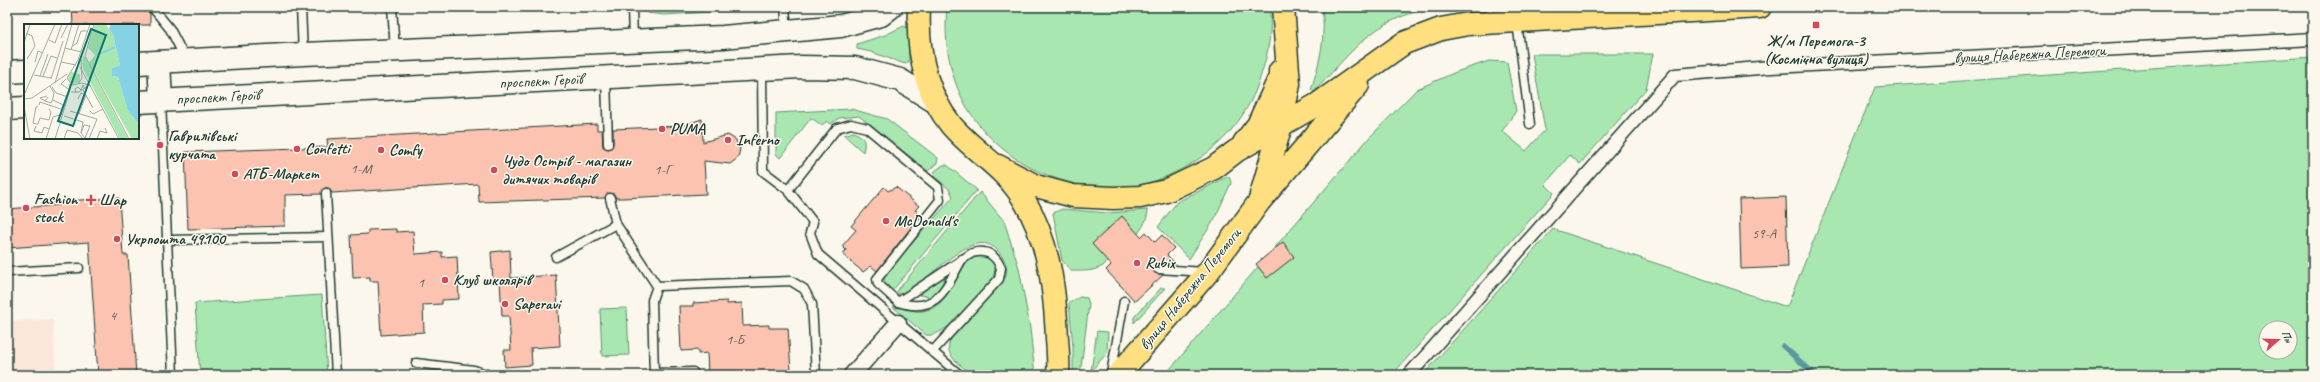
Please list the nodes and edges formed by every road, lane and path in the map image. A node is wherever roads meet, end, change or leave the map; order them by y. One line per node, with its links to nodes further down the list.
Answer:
1 (152, 7): 17 (lane)
2 (301, 7): 16 (lane)
3 (392, 7): 15 (lane)
4 (632, 7): 14 (lane)
5 (785, 7): 11 (lane)
6 (891, 7): 11 (main road)
7 (920, 7): 27 (main road, вулиця Набережна Перемоги)
8 (1283, 7): 12 (main road, вулиця Набережна Перемоги)
9 (1760, 7): 10 (main road, вулиця Набережна Перемоги)
10 (1517, 21): 18 (main road, вулиця Набережна Перемоги); 30 (lane)
11 (787, 32): 14 (main road)
12 (1285, 34): 31 (main road, вулиця Набережна Перемоги); 33 (main road, вулиця Набережна Перемоги)
13 (2313, 39): 65 (street, вулиця Набережна Перемоги)
14 (633, 41): 15 (main road)
15 (395, 50): 16 (main road)
16 (303, 54): 17 (main road)
17 (187, 60): 19 (main road)
18 (1378, 61): 31 (main road, вулиця Набережна Перемоги); 38 (main road, вулиця Набережна Перемоги)
19 (159, 62): 20 (main road); 25 (main road)
20 (139, 63)
21 (762, 69): 24 (main road, проспект Героїв); 27 (main road, проспект Героїв); 35 (lane)
22 (24, 71): 23 (main road)
23 (7, 72)
24 (606, 77): 25 (main road, проспект Героїв); 32 (lane)
25 (161, 100): 26 (main road, проспект Героїв); 41 (lane)
26 (139, 102)
27 (937, 103): 34 (main road, вулиця Набережна Перемоги)
28 (24, 108): 29 (main road)
29 (7, 109)
30 (1530, 124)
31 (1281, 125): 33 (main road, вулиця Набережна Перемоги); 38 (main road, вулиця Набережна Перемоги)
32 (608, 144)
33 (1236, 151): 34 (main road, вулиця Набережна Перемоги)
34 (998, 166): 62 (main road, вулиця Набережна Перемоги)
35 (788, 190): 50 (lane); 51 (lane)
36 (326, 193): 40 (lane)
37 (610, 198): 39 (lane)
38 (1259, 202): 47 (main road, вулиця Набережна Перемоги)
39 (616, 224): 42 (lane); 48 (lane)
40 (328, 237): 41 (lane); 56 (lane)
41 (167, 240): 55 (lane)
42 (556, 257)
43 (963, 257): 50 (lane); 50 (lane); 52 (lane)
44 (79, 268): 46 (lane)
45 (1158, 269): 47 (lane)
46 (7, 272)
47 (1208, 272): 64 (main road, вулиця Набережна Перемоги)
48 (657, 286): 54 (lane); 59 (lane)
49 (1124, 301): 63 (lane)
50 (898, 302)
51 (898, 323): 52 (lane); 60 (street)
52 (932, 352): 61 (lane)
53 (416, 363): 57 (lane)
54 (655, 374): 58 (lane)
55 (173, 375)
56 (336, 375)
57 (489, 375)
58 (693, 375)
59 (816, 375)
60 (852, 375)
61 (960, 375)
62 (1058, 375)
63 (1111, 375)
64 (1118, 375)
65 (1409, 375)

